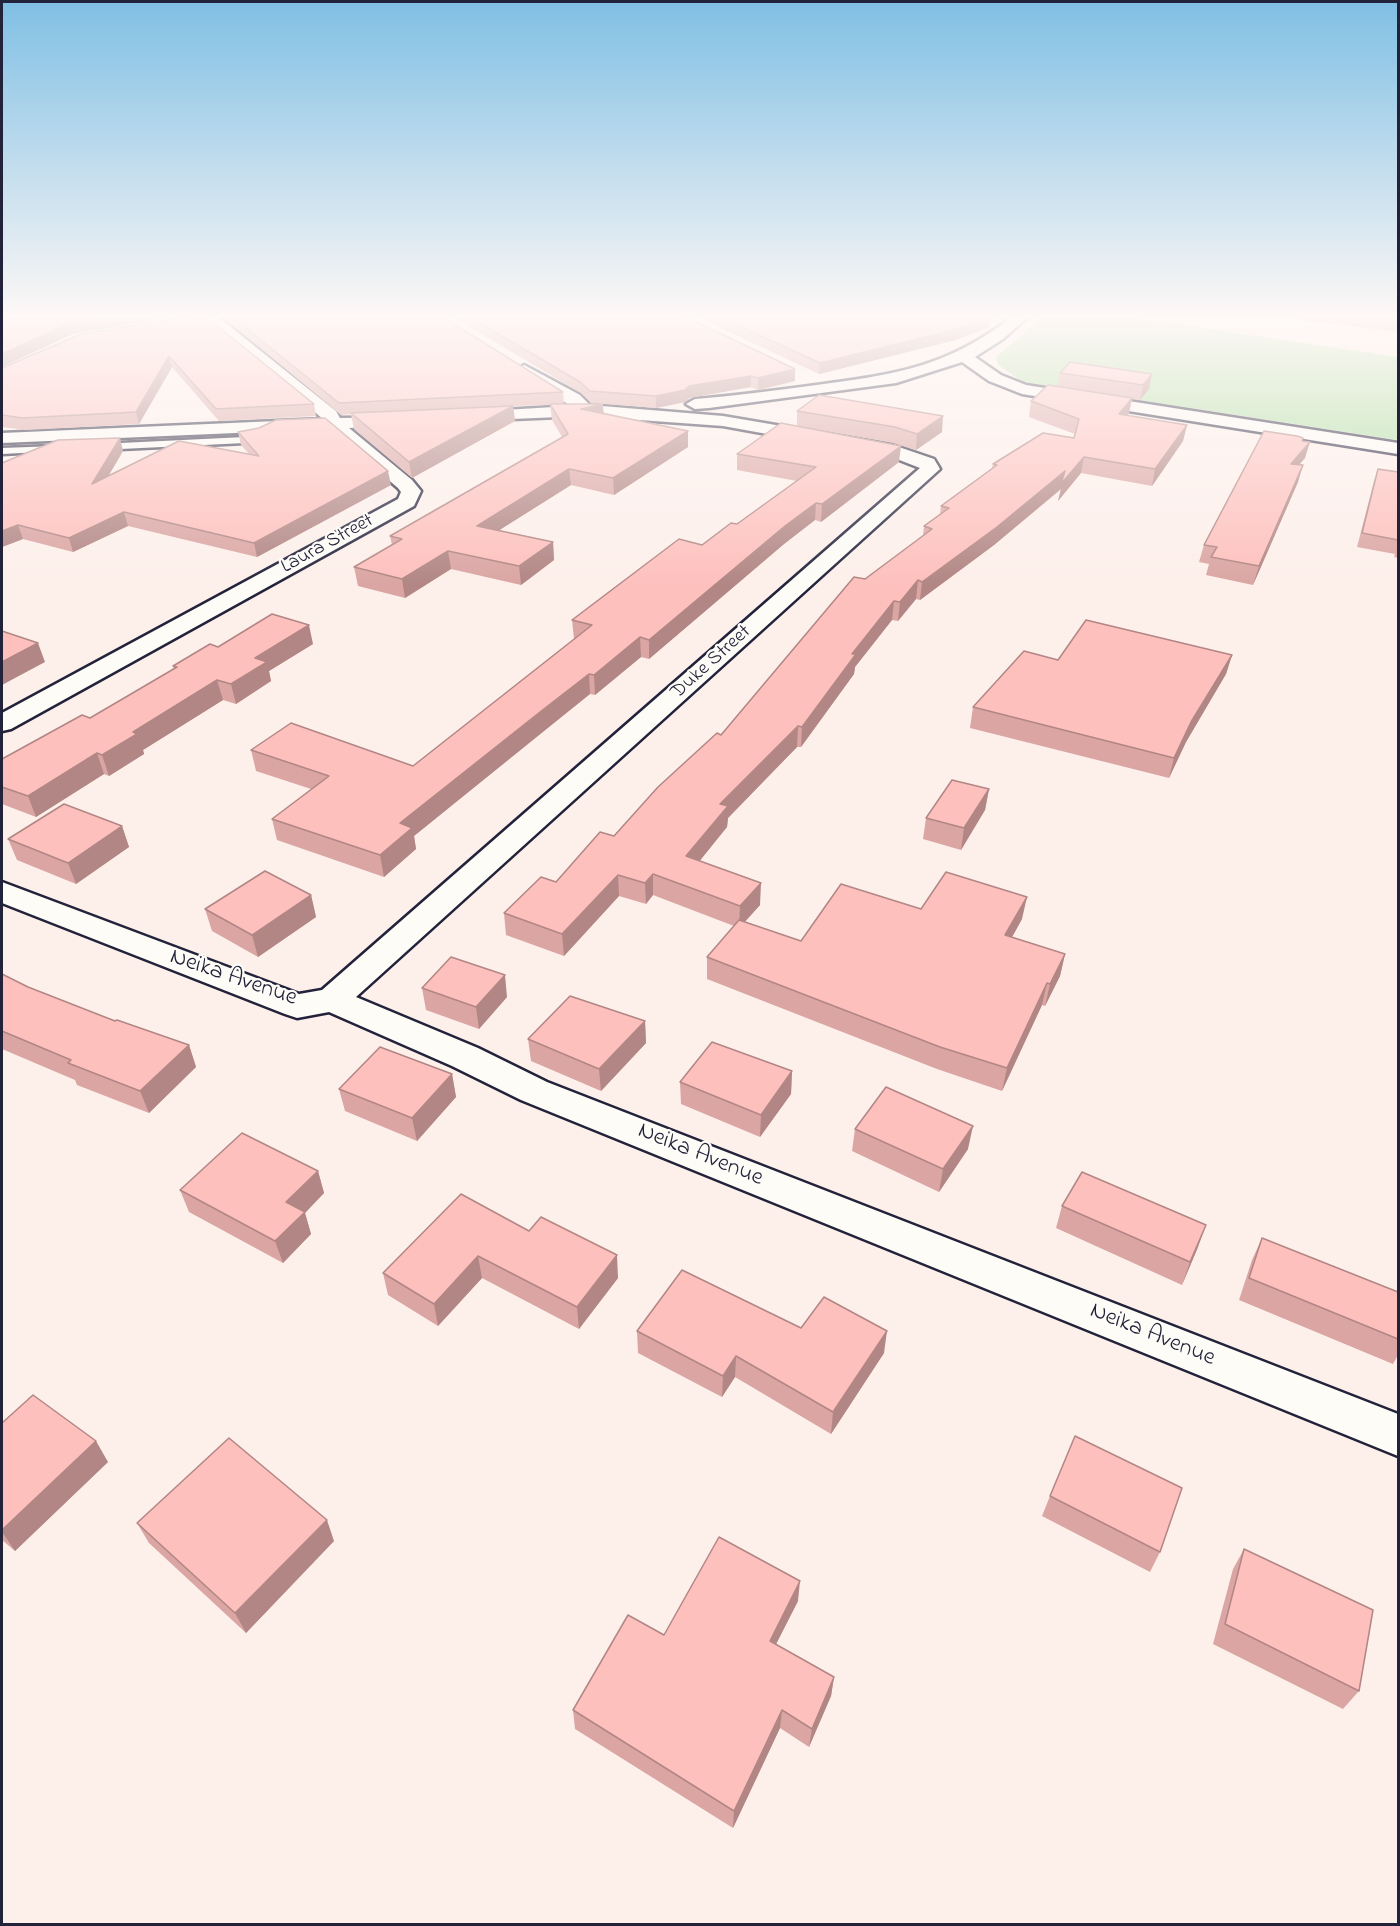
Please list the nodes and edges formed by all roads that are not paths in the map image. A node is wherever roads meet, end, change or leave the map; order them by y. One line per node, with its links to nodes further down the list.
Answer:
1 (318, 406): 10 (street, Laura Street)
2 (581, 406): 6 (street)
3 (663, 406): 6 (street)
4 (769, 406): 9 (street, Duke Street)
5 (1128, 406): 15 (street)
6 (586, 411): 7 (street); 9 (street, Duke Street)
7 (450, 418)
8 (416, 420): 10 (street)
9 (723, 421): 19 (street, Duke Street)
10 (334, 424): 11 (street); 17 (street, Laura Street)
11 (278, 427): 12 (street); 13 (lane)
12 (2, 438)
13 (92, 447)
14 (69, 448): 16 (lane)
15 (1398, 449)
16 (2, 452)
17 (2, 723)
18 (2, 892): 19 (street, Neika Avenue)
19 (332, 1000): 20 (street, Neika Avenue)
20 (1398, 1435)

